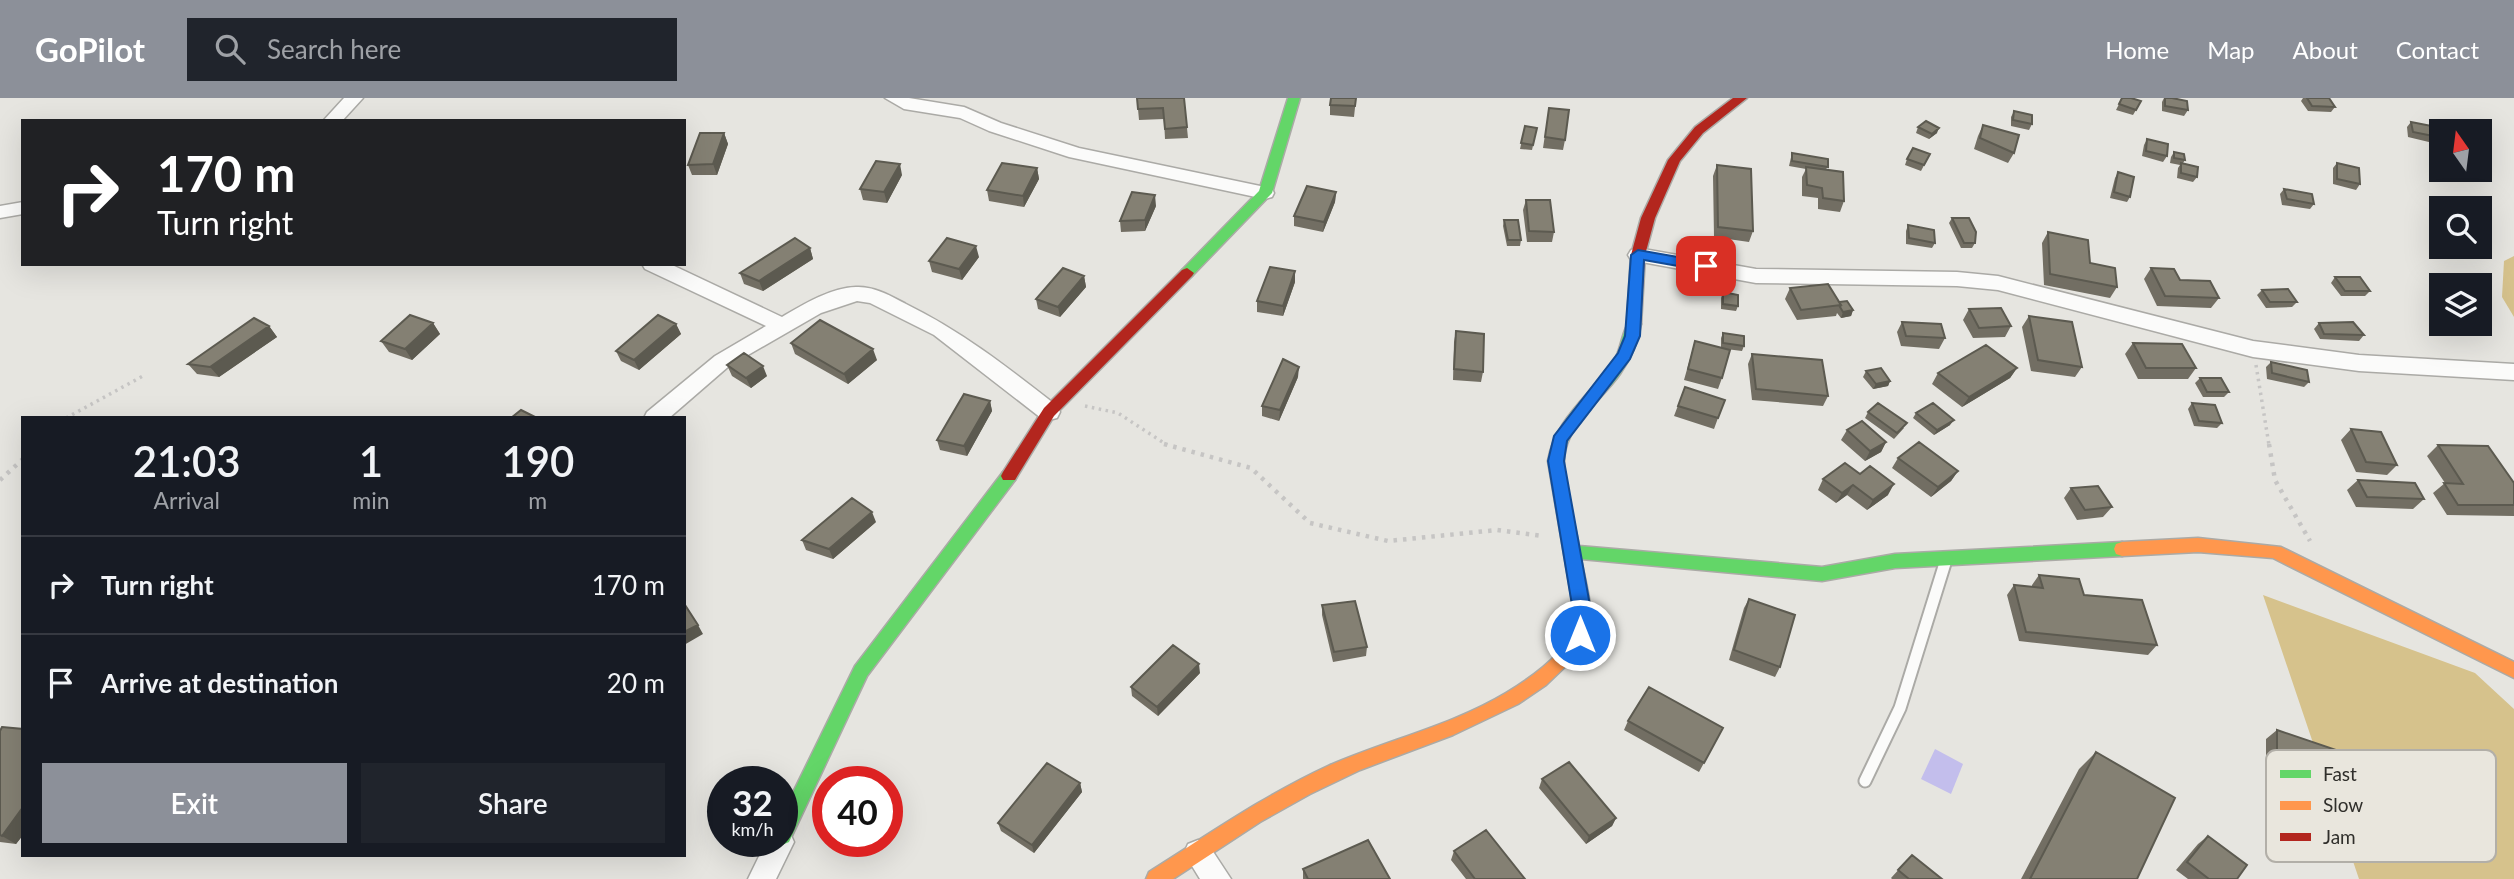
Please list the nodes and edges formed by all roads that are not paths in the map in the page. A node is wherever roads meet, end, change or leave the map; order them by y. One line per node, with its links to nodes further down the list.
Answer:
1 (354, 98): 5 (street)
2 (894, 98): 6 (street)
3 (1294, 98): 6 (street)
4 (1741, 98): 9 (street)
5 (334, 119)
6 (1265, 193): 13 (street)
7 (21, 208): 8 (street)
8 (0, 212)
9 (1638, 255): 12 (street); 15 (street)
10 (656, 266): 11 (street)
11 (783, 326): 13 (street); 14 (street)
12 (2514, 372)
13 (1055, 407): 19 (street)
14 (657, 416)
15 (1572, 552): 16 (street); 20 (street)
16 (1947, 558): 17 (street); 18 (lane)
17 (2514, 670)
18 (1865, 781)
19 (798, 803)
20 (1198, 853): 23 (street); 24 (street)
21 (773, 857): 22 (street)
22 (762, 879)
23 (1156, 879)
24 (1217, 879)

